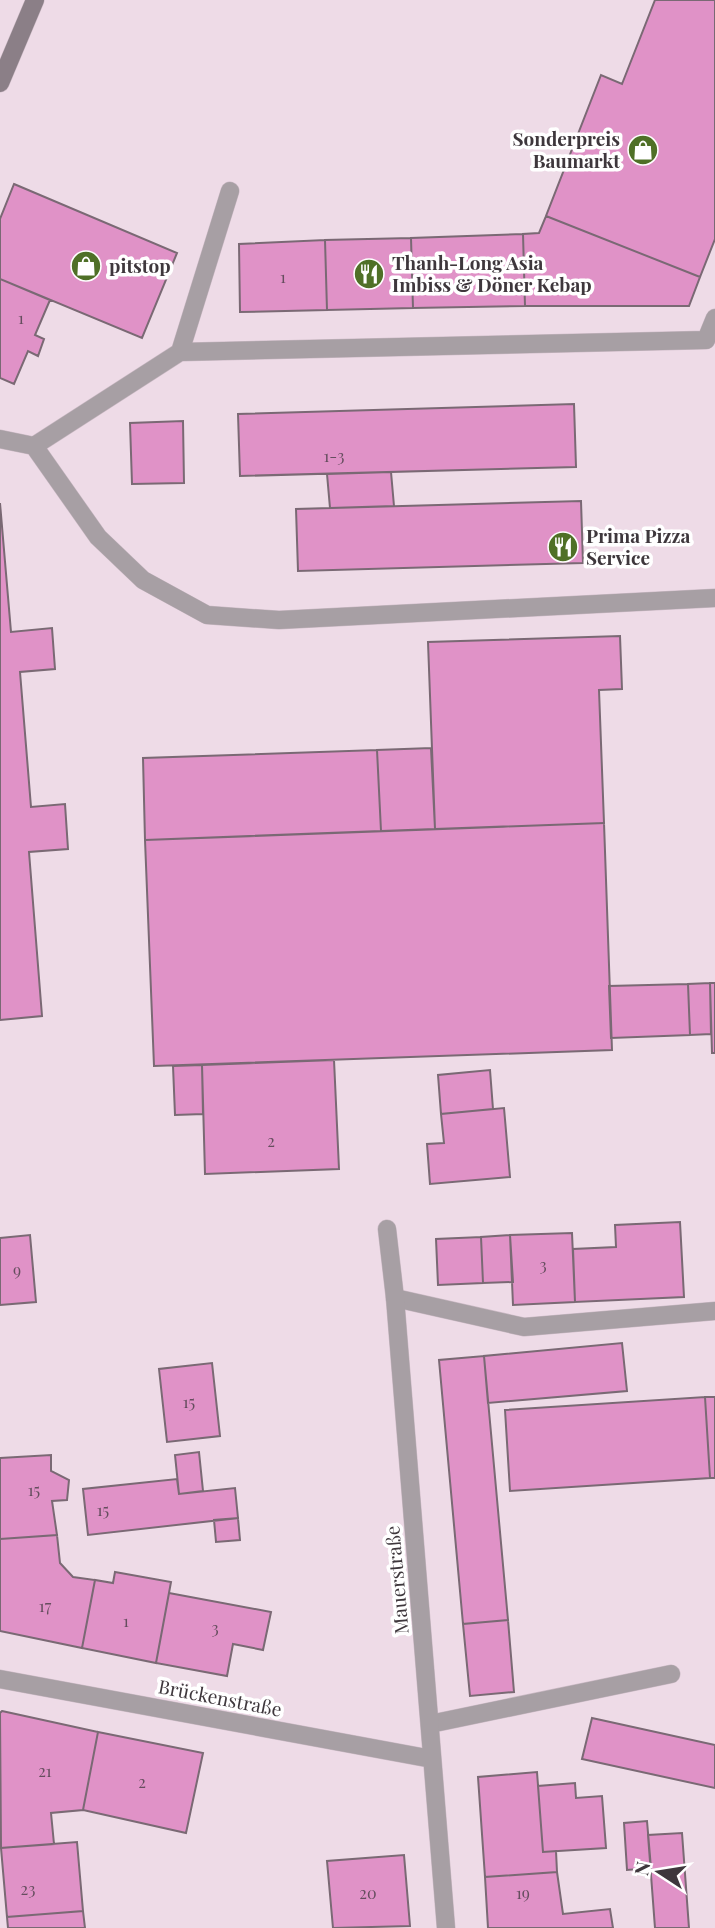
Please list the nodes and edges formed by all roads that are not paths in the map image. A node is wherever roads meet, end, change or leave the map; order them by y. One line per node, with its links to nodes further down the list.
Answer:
1 (35, 0): 2 (street)
2 (0, 83)
3 (230, 191): 5 (street)
4 (715, 318): 5 (street)
5 (180, 352): 7 (street)
6 (0, 439): 7 (street)
7 (34, 446): 8 (street)
8 (715, 598)
9 (387, 1229): 10 (street, Mauerstraße)
10 (395, 1298): 11 (street); 14 (street, Mauerstraße)
11 (715, 1311)
12 (671, 1674): 14 (street)
13 (0, 1679): 15 (street, Brückenstraße)
14 (430, 1724): 15 (street, Mauerstraße)
15 (432, 1759): 16 (street, Mauerstraße)
16 (446, 1928)

